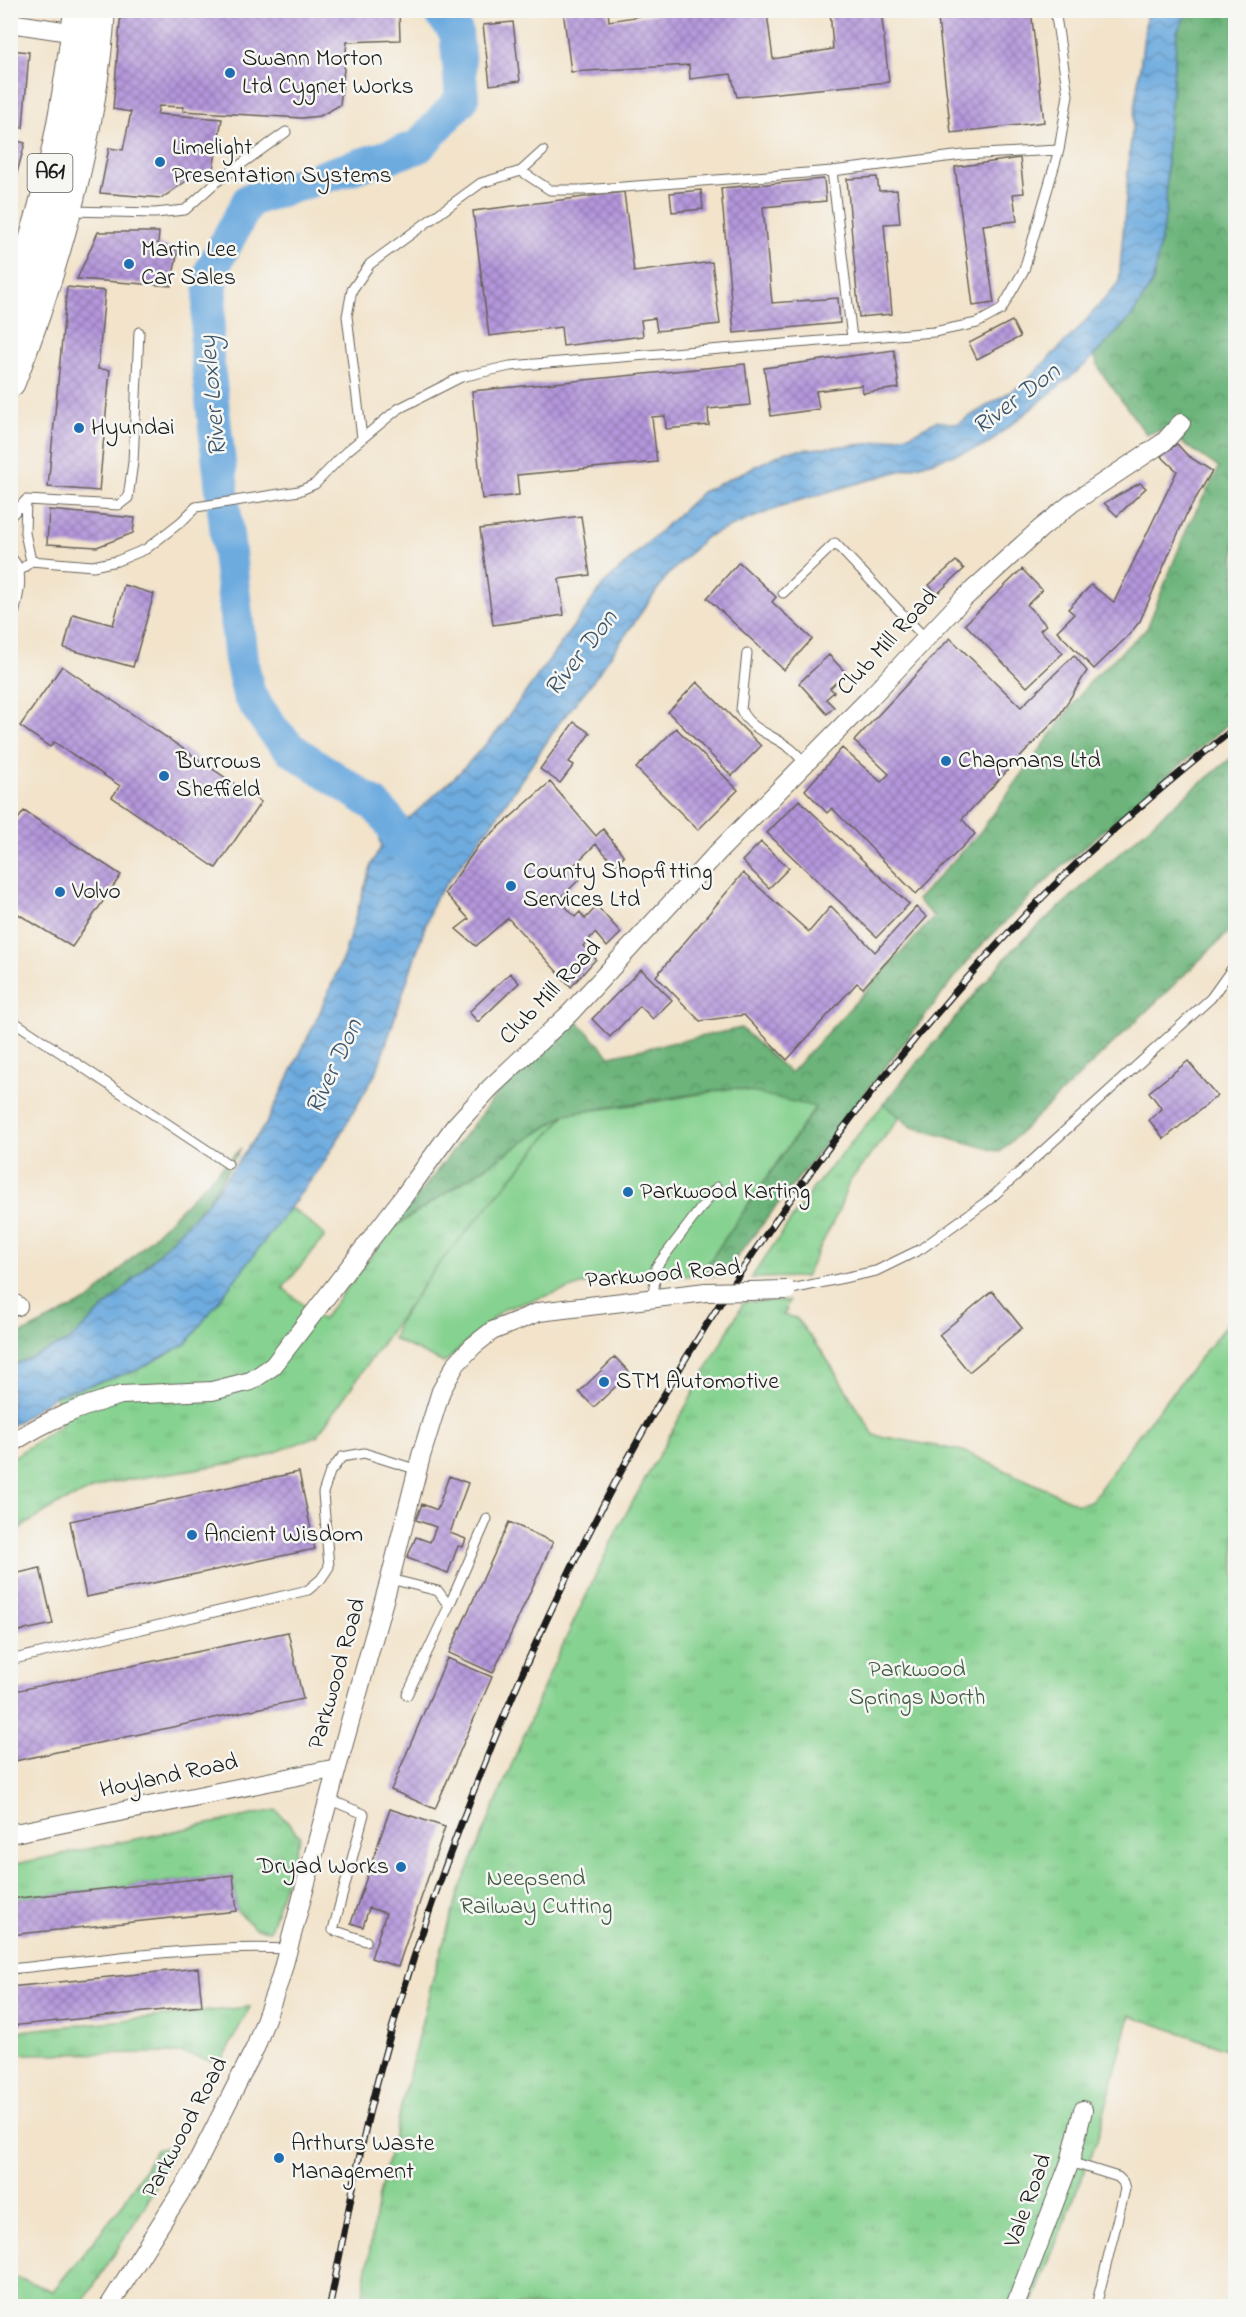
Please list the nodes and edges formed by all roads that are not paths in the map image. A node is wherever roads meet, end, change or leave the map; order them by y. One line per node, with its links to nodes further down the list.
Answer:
1 (100, 10): 10 (highway, A61)
2 (1055, 10): 6 (lane)
3 (77, 22): 4 (street); 11 (highway, A61)
4 (10, 23)
5 (286, 132): 10 (lane)
6 (1059, 150): 9 (lane); 13 (lane)
7 (543, 151): 8 (lane)
8 (521, 171): 9 (lane); 16 (lane)
9 (832, 171): 13 (lane)
10 (66, 210): 14 (highway, A61)
11 (10, 309)
12 (139, 332): 17 (lane)
13 (852, 338): 16 (lane)
14 (10, 382)
15 (1181, 423): 23 (street, Club Mill Road)
16 (362, 438): 19 (lane)
17 (26, 500): 18 (lane); 19 (lane)
18 (10, 517)
19 (31, 561): 20 (lane)
20 (13, 569): 22 (street)
21 (783, 593): 23 (lane)
22 (10, 612)
23 (925, 638): 25 (street, Club Mill Road)
24 (747, 653): 25 (lane)
25 (805, 763): 32 (street, Club Mill Road)
26 (1236, 963): 30 (lane)
27 (10, 1019): 28 (lane)
28 (228, 1164)
29 (717, 1187): 31 (lane)
30 (787, 1290): 31 (street, Parkwood Road, bridge)
31 (653, 1298): 33 (street, Parkwood Road)
32 (10, 1444)
33 (418, 1470): 35 (street, Parkwood Road); 37 (lane)
34 (487, 1519): 36 (lane)
35 (390, 1579): 36 (lane); 39 (street, Parkwood Road)
36 (448, 1605): 38 (lane)
37 (10, 1660)
38 (407, 1695)
39 (337, 1767): 40 (street, Parkwood Road); 41 (street, Hoyland Road)
40 (328, 1799): 42 (lane); 43 (street, Parkwood Road)
41 (10, 1834)
42 (366, 1941)
43 (288, 1949): 44 (lane); 47 (street, Parkwood Road)
44 (10, 1969)
45 (1076, 2118): 46 (street, Vale Road)
46 (1070, 2162): 48 (street, Vale Road); 49 (lane)
47 (109, 2307)
48 (1015, 2307)
49 (1096, 2307)

